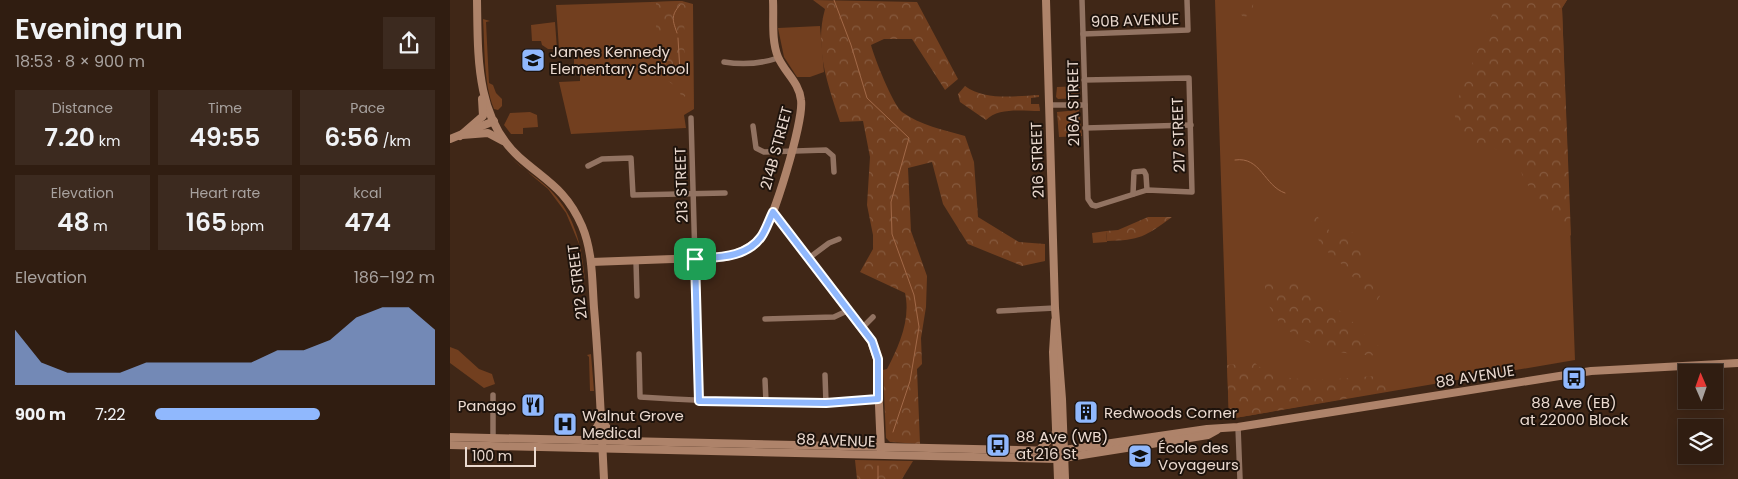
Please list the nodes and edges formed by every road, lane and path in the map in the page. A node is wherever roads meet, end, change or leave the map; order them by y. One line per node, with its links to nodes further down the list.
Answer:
1 (477, 0): 10 (main road, 212 STREET)
2 (773, 0): 7 (main road, 214B STREET)
3 (1046, 0): 11 (main road, 216 STREET)
4 (1082, 0): 6 (street, 216A STREET)
5 (1187, 0): 6 (street, 90B AVENUE)
6 (1084, 34): 9 (street, 216A STREET)
7 (778, 58): 8 (street); 21 (main road, 214B STREET)
8 (724, 62)
9 (1084, 80): 12 (street, 216A STREET); 15 (street, 217 STREET)
10 (482, 89): 14 (main road, 212 STREET); 18 (main road)
11 (1050, 105): 12 (street); 35 (main road, 216 STREET)
12 (1085, 105): 17 (street, 216A STREET)
13 (691, 118): 26 (street, 213 STREET)
14 (494, 121): 18 (main road); 20 (main road, 212 STREET)
15 (1191, 125): 17 (street); 24 (street, 217 STREET)
16 (753, 126): 21 (street)
17 (1086, 128): 27 (street, 216A STREET)
18 (460, 136): 19 (main road); 20 (main road)
19 (450, 139)
20 (506, 143): 33 (main road, 212 STREET)
21 (792, 151): 23 (street); 28 (main road, 214B STREET)
22 (588, 166): 26 (street)
23 (834, 172)
24 (1147, 190): 27 (street); 27 (street)
25 (725, 193): 26 (street)
26 (693, 194): 31 (street, 213 STREET)
27 (1133, 194)
28 (773, 212): 30 (main road, 214B STREET); 31 (main road)
29 (839, 238): 30 (street)
30 (809, 258): 36 (main road, 214B STREET)
31 (695, 259): 32 (main road); 48 (street, 213 STREET)
32 (636, 261): 33 (main road); 34 (street)
33 (591, 262): 51 (main road, 212 STREET)
34 (637, 296)
35 (1055, 308): 37 (street); 40 (main road, 216 STREET)
36 (849, 310): 39 (street); 41 (main road, 214B STREET)
37 (999, 311)
38 (873, 317): 41 (street)
39 (765, 319)
40 (1055, 320): 53 (main road, 216 STREET); 62 (main road, 216 STREET)
41 (862, 328): 47 (main road, 214B STREET)
42 (639, 354): 48 (street)
43 (1738, 363): 52 (main road, 88 AVENUE)
44 (825, 375): 50 (street)
45 (766, 380): 49 (street)
46 (493, 395): 55 (street)
47 (878, 399): 50 (street); 60 (main road, 214B STREET)
48 (699, 401): 49 (street)
49 (766, 402): 50 (street)
50 (826, 403)
51 (602, 418): 56 (main road); 57 (main road); 58 (main road, 212 STREET)
52 (1238, 427): 62 (main road, 88 AVENUE); 66 (street)
53 (1056, 433): 61 (main road); 62 (main road, 216 STREET)
54 (450, 437): 55 (main road, 88 AVENUE)
55 (493, 438): 56 (main road, 88 AVENUE)
56 (583, 440): 58 (main road, 88 AVENUE)
57 (625, 441): 58 (main road, 88 AVENUE); 60 (main road, 88 AVENUE)
58 (603, 444): 59 (main road, 88 AVENUE); 60 (main road, 88 AVENUE); 63 (main road, 212 STREET)
59 (450, 445)
60 (881, 451): 61 (main road, 88 AVENUE); 62 (main road, 88 AVENUE)
61 (1038, 451): 62 (main road, 88 AVENUE)
62 (1061, 455): 64 (main road, 216 STREET); 65 (main road, 216 STREET)
63 (604, 478)
64 (1058, 479)
65 (1065, 479)
66 (1240, 479)

